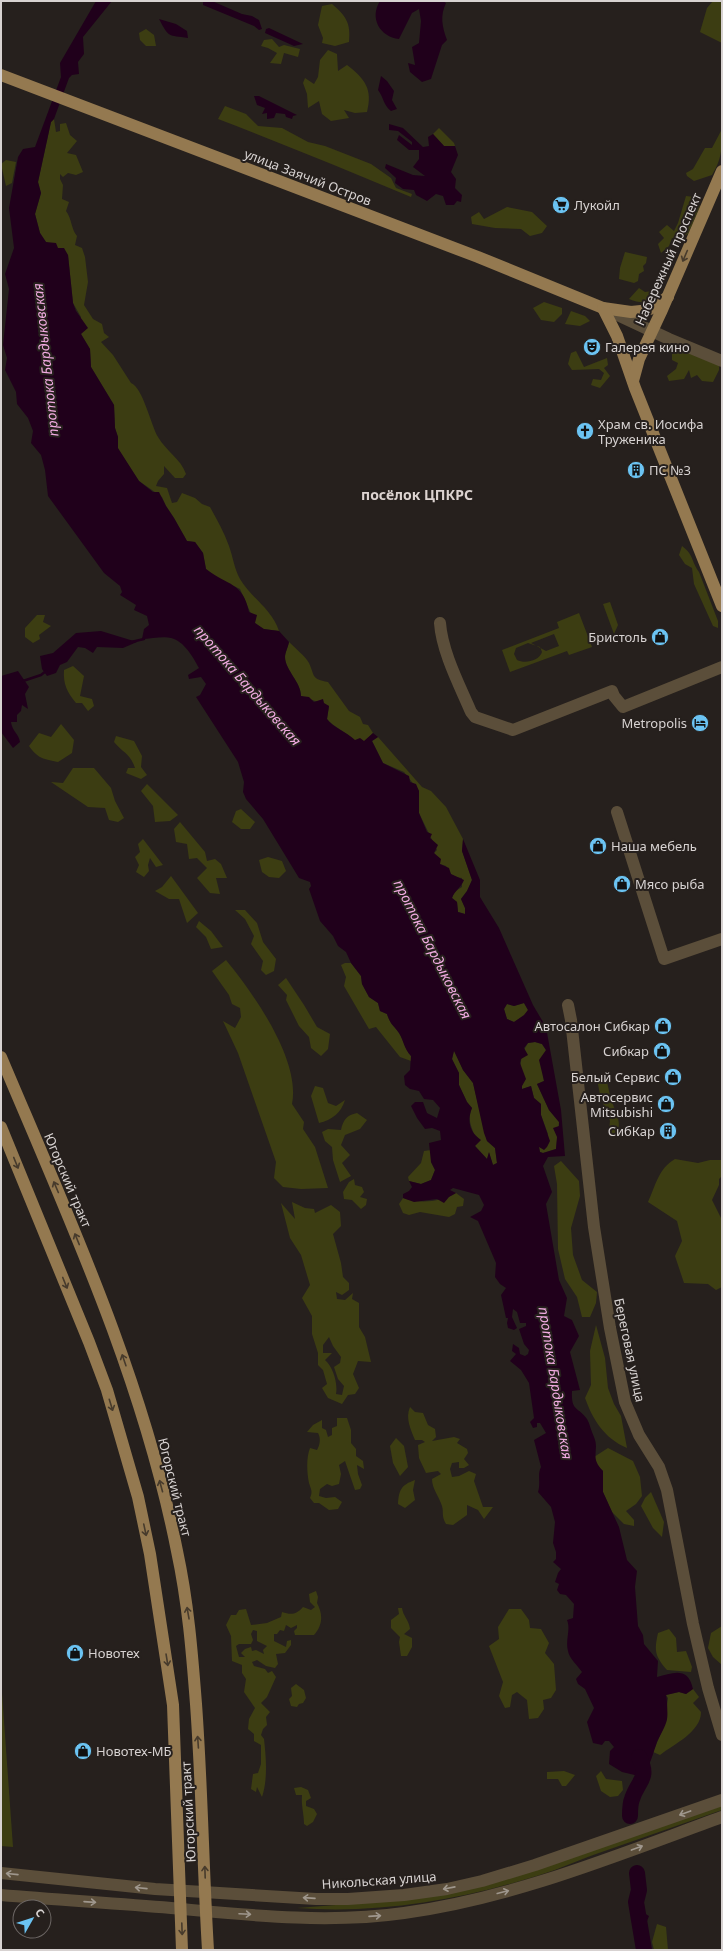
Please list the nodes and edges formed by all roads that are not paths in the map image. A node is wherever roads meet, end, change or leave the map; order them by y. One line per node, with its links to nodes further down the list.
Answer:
1 (1, 75): 4 (main road, улица Заячий Остров)
2 (720, 179): 3 (main road, Набережный проспект, one-way to 3)
3 (668, 297): 4 (main road, улица Заячий Остров); 5 (main road, Набережный проспект)
4 (603, 308): 5 (street); 7 (main road, Набережный проспект)
5 (652, 330): 6 (street); 7 (main road, Набережный проспект)
6 (722, 361)
7 (633, 381): 8 (main road, Набережный проспект)
8 (722, 606)
9 (440, 624): 10 (street)
10 (722, 667)
11 (617, 812): 12 (street)
12 (722, 939)
13 (568, 1005): 16 (street, Береговая улица)
14 (1, 1057): 21 (main road, Югорский тракт, one-way to 14)
15 (1, 1127): 20 (main road, Югорский тракт, one-way to 20)
16 (722, 1735)
17 (722, 1800): 21 (street, Никольская улица, one-way to 21)
18 (722, 1817): 24 (street, one-way to 18)
19 (1, 1873): 20 (street, Никольская улица, one-way to 19)
20 (180, 1890): 21 (street, Никольская улица); 23 (main road, Югорский тракт)
21 (206, 1891): 24 (main road, Югорский тракт)
22 (1, 1895): 23 (street, one-way to 23)
23 (181, 1909): 24 (street); 25 (main road, Югорский тракт, one-way to 25)
24 (206, 1911): 26 (main road, Югорский тракт)
25 (182, 1950)
26 (208, 1950)

